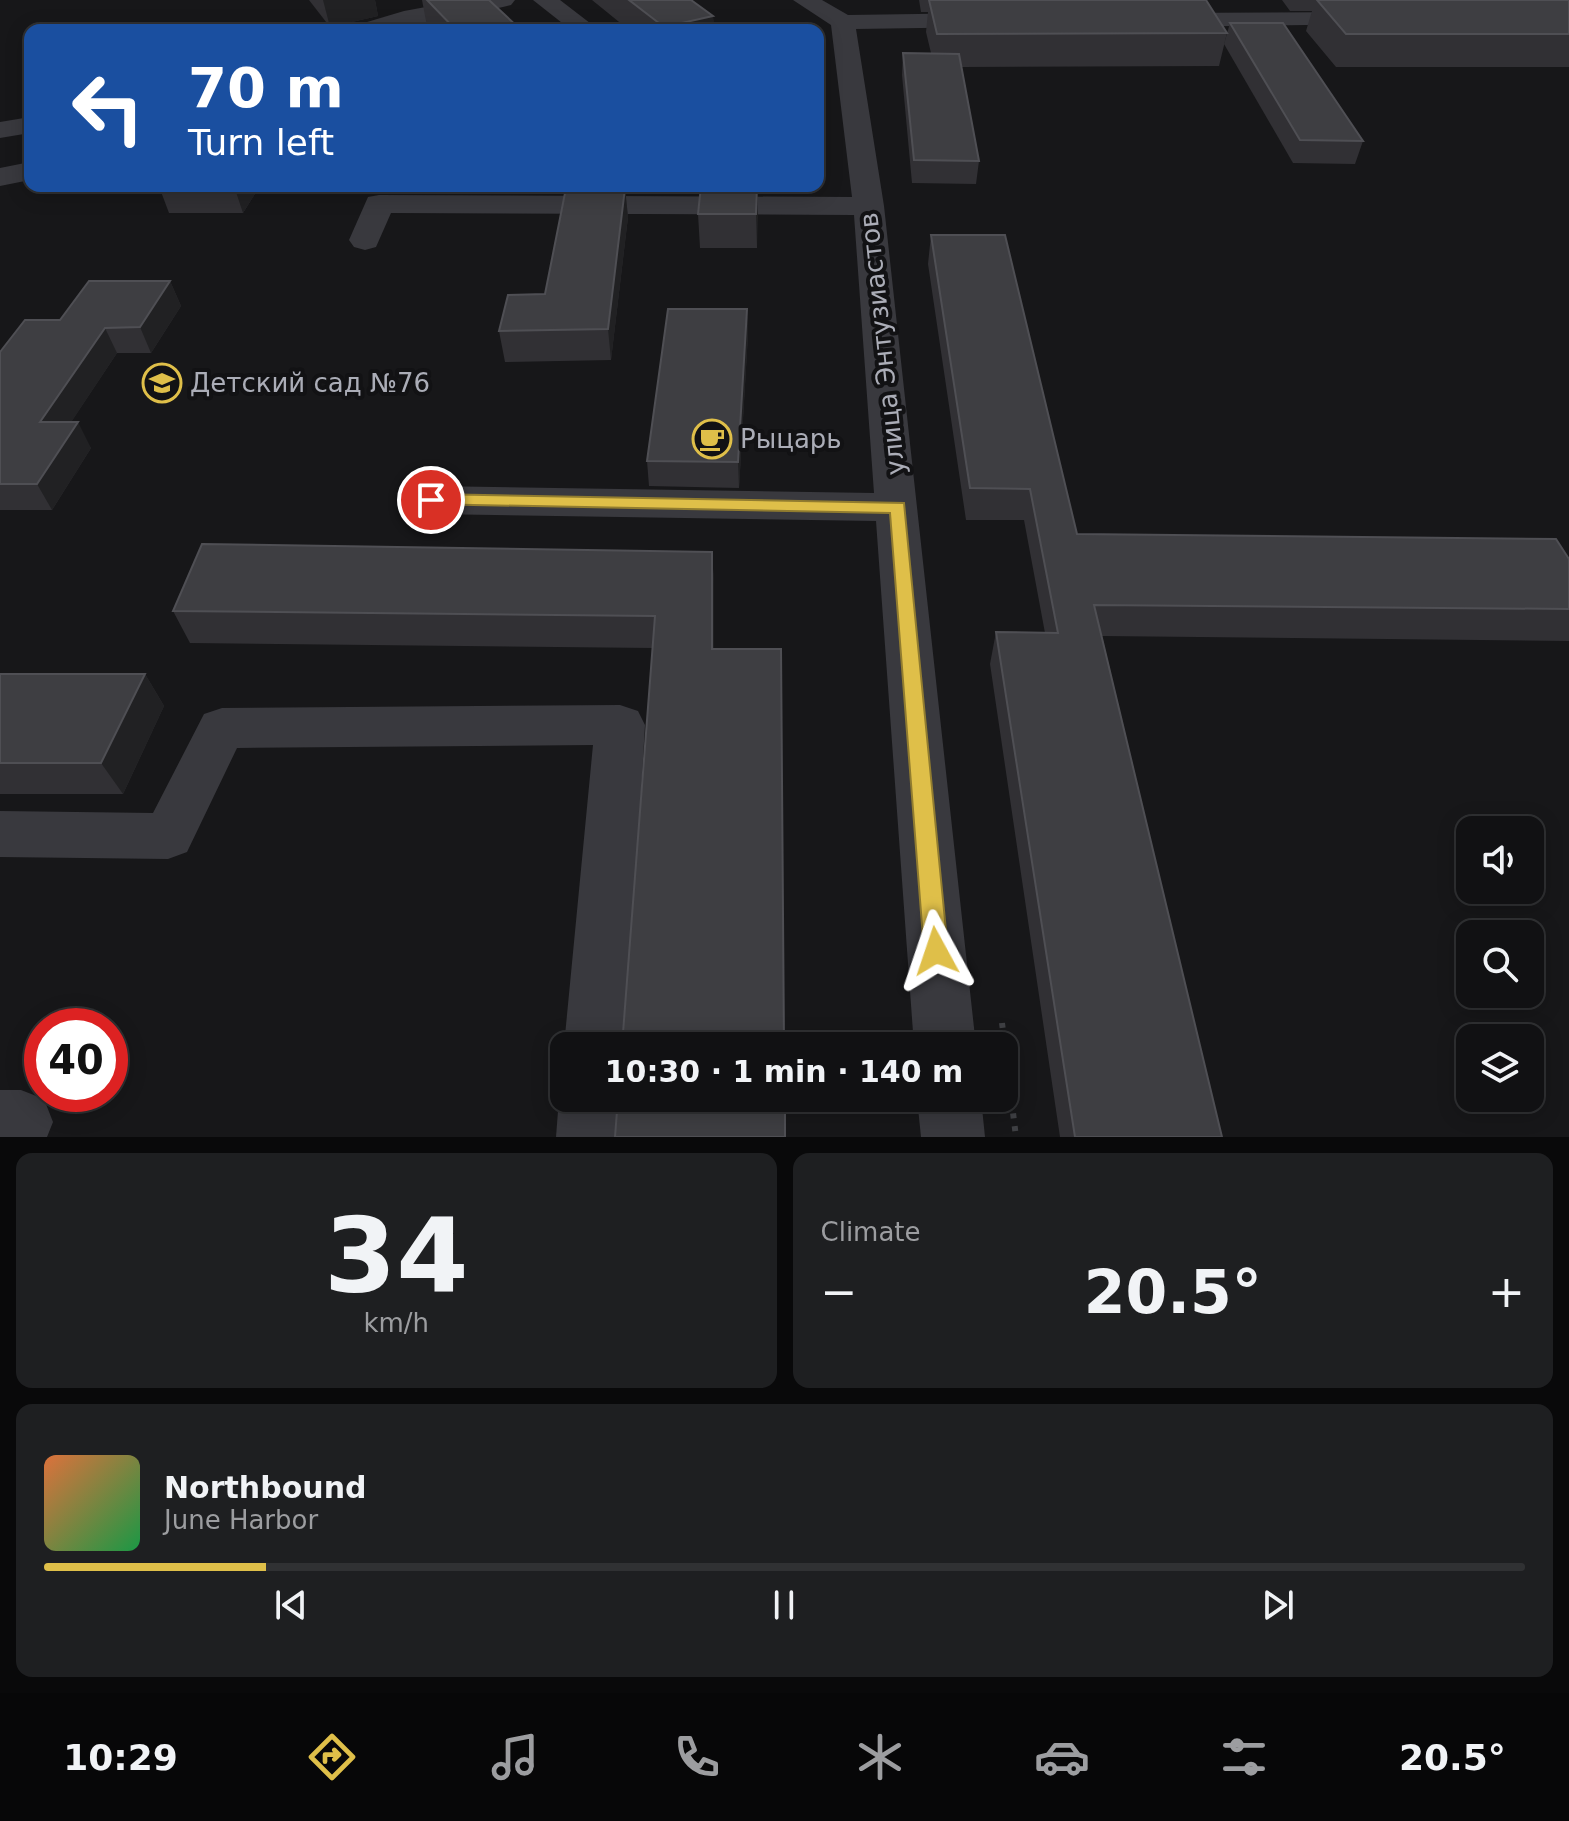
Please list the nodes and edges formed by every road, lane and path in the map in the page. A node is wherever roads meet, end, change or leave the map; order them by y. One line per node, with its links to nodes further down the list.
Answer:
1 (503, 0): 9 (street)
2 (545, 0): 10 (street)
3 (805, 0): 8 (street)
4 (1233, 10): 5 (street); 7 (street)
5 (1396, 19)
6 (1007, 20): 8 (street)
7 (1131, 20)
8 (843, 22): 16 (street, улица Энтузиастов)
9 (385, 24)
10 (579, 24)
11 (24, 126): 12 (street)
12 (0, 130)
13 (24, 172): 14 (street)
14 (0, 177)
15 (678, 196): 16 (street); 17 (street)
16 (869, 206): 19 (street, улица Энтузиастов)
17 (365, 240)
18 (431, 500): 19 (street)
19 (898, 507): 22 (street, улица Энтузиастов)
20 (0, 834): 21 (street)
21 (596, 1032)
22 (944, 1032)
23 (590, 1112): 27 (street)
24 (950, 1112): 28 (street)
25 (0, 1122): 26 (street)
26 (14, 1137)
27 (588, 1137)
28 (953, 1137)

